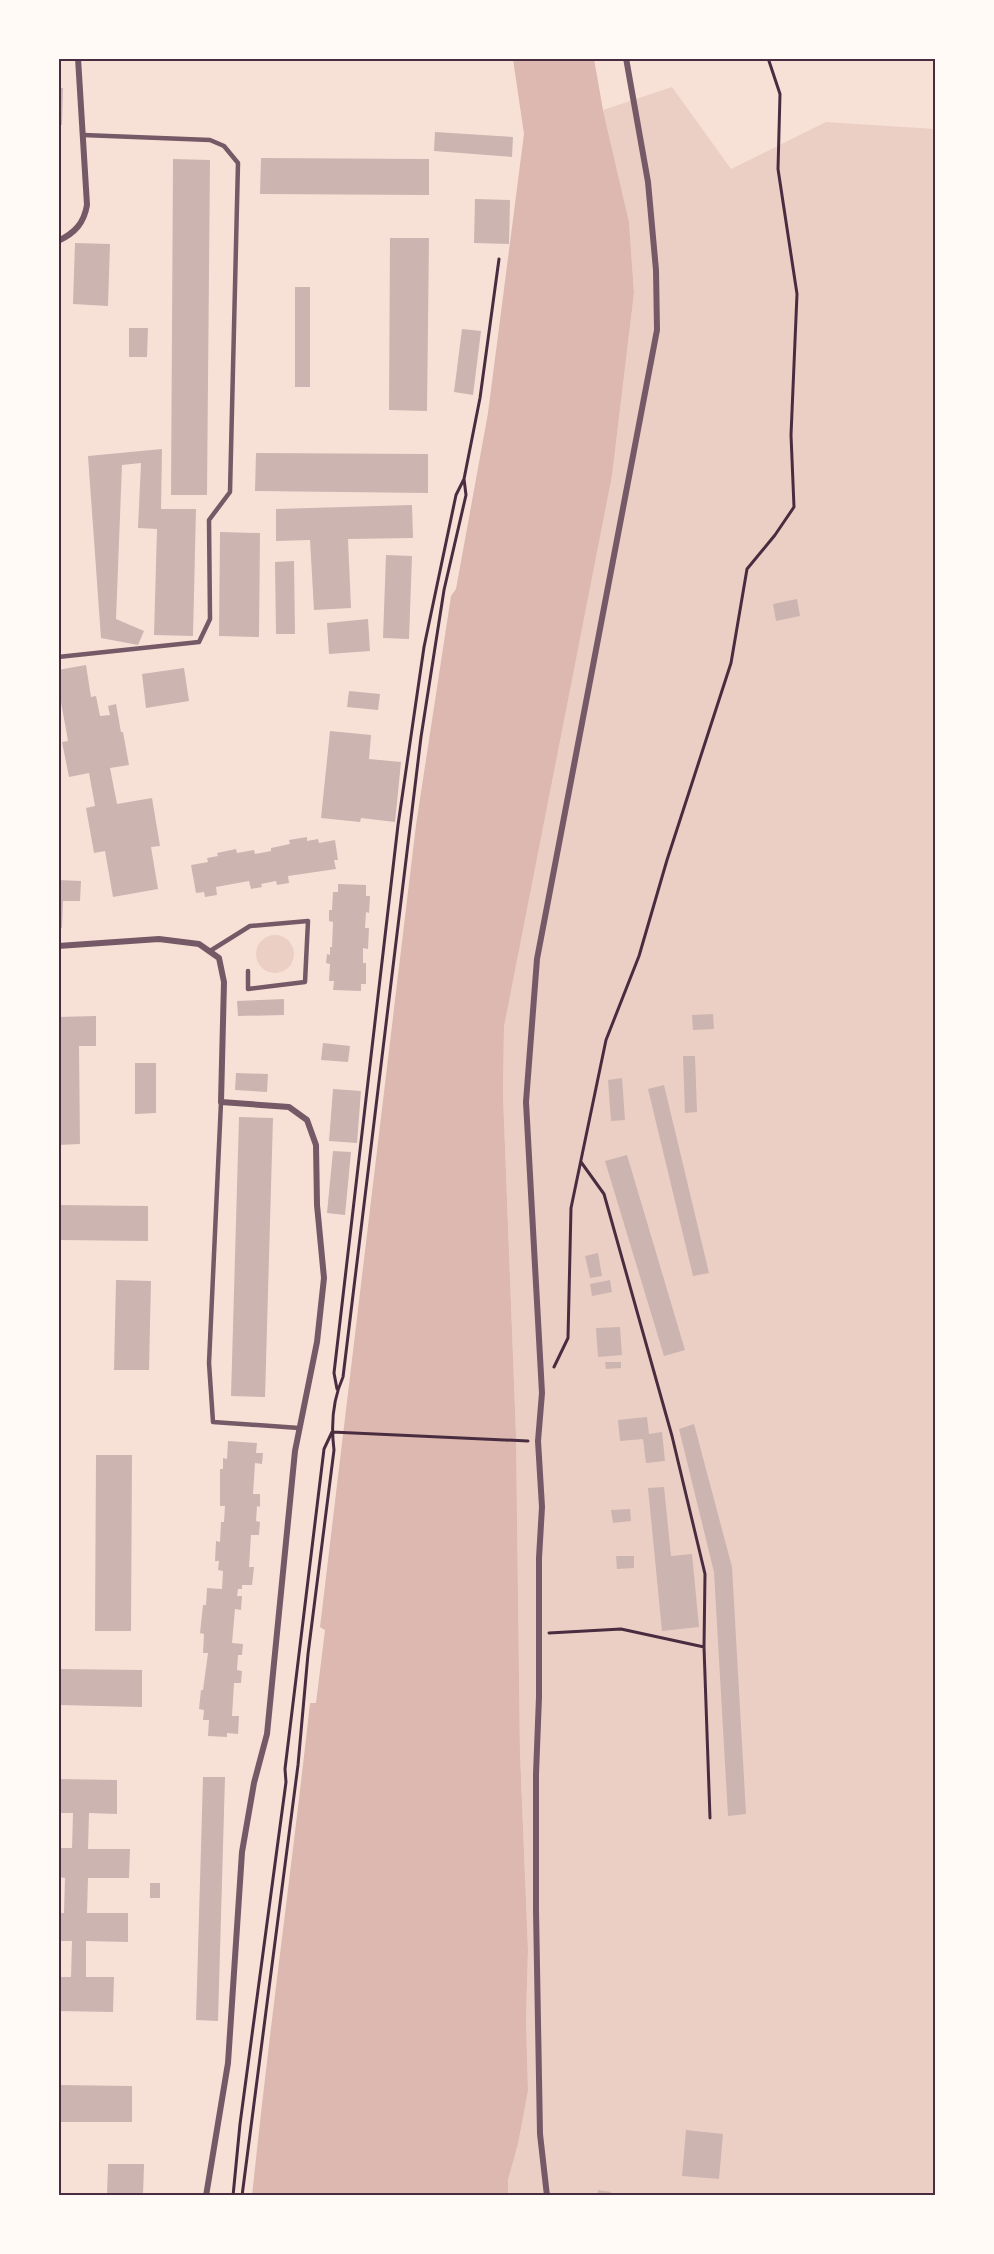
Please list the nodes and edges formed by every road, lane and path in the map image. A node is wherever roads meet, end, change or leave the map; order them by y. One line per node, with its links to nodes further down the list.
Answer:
1 (78, 58): 4 (street)
2 (626, 58): 15 (street)
3 (768, 58): 13 (path)
4 (83, 135): 5 (street); 8 (lane)
5 (58, 241)
6 (499, 259): 7 (path)
7 (464, 479): 14 (path); 14 (path)
8 (58, 657)
9 (58, 946): 10 (street)
10 (210, 951): 11 (lane); 12 (street)
11 (248, 971)
12 (221, 1102): 16 (street); 16 (lane)
13 (580, 1162): 15 (path); 20 (path)
14 (337, 1390): 17 (path)
15 (542, 1393): 18 (street)
16 (299, 1428): 22 (street)
17 (332, 1432): 18 (path); 23 (path); 24 (path)
18 (538, 1441): 19 (street)
19 (538, 1634): 20 (path); 25 (street)
20 (704, 1647): 21 (path)
21 (710, 1818)
22 (206, 2196)
23 (233, 2196)
24 (242, 2196)
25 (547, 2196)

